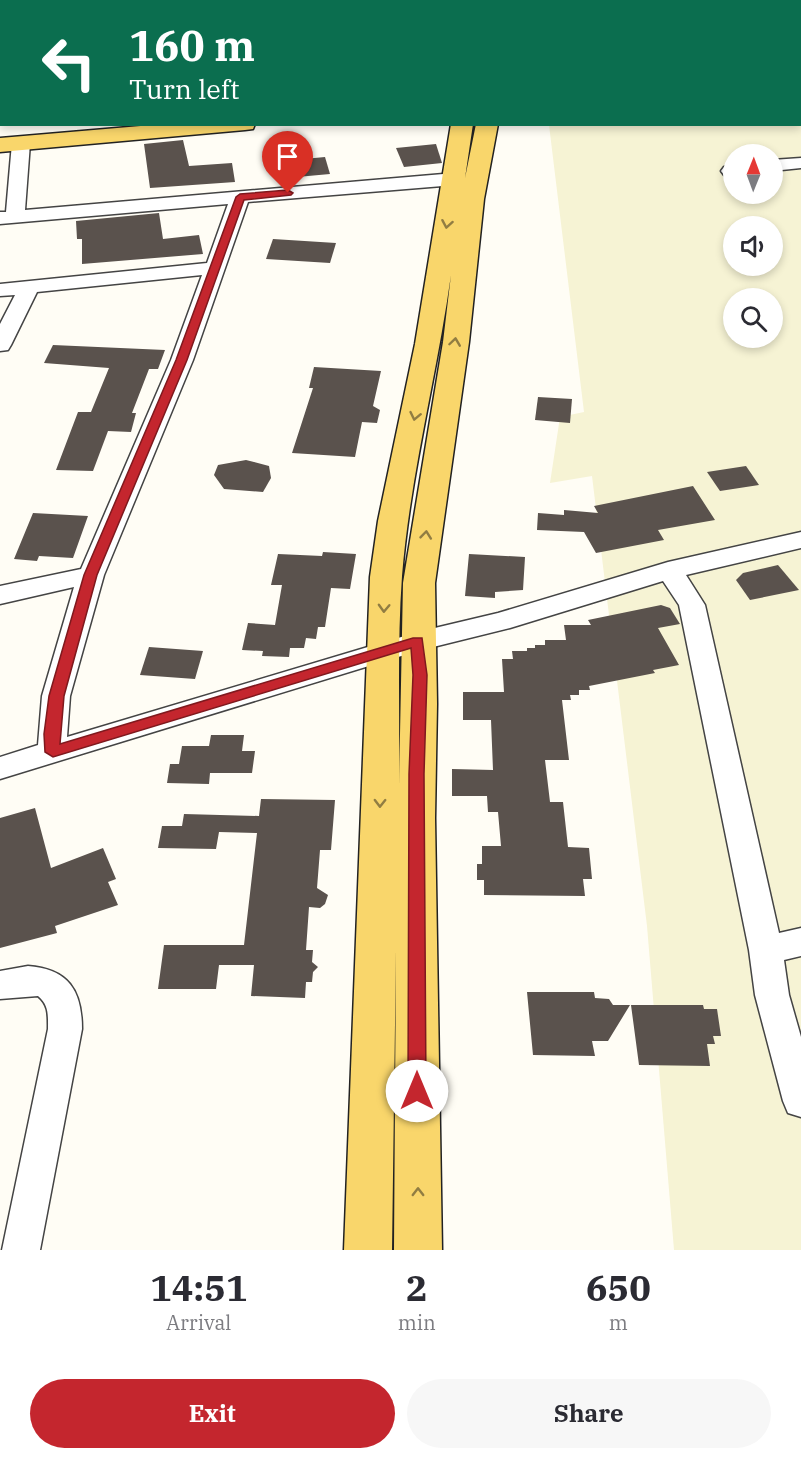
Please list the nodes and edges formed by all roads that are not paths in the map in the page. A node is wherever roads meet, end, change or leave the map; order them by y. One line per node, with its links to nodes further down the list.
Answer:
1 (87, 126): 4 (main road)
2 (202, 126): 4 (main road)
3 (464, 129): 7 (main road); 18 (main road, one-way to 3)
4 (10, 135): 9 (street)
5 (801, 163): 6 (street)
6 (783, 165)
7 (455, 179): 8 (street); 19 (main road, one-way to 19)
8 (240, 197): 9 (street); 10 (street)
9 (8, 217)
10 (215, 268): 11 (street); 16 (street)
11 (29, 287): 12 (street); 13 (street)
12 (0, 290)
13 (0, 345)
14 (801, 540): 15 (street)
15 (668, 571): 18 (street); 23 (street)
16 (91, 575): 17 (street); 20 (street)
17 (0, 595)
18 (418, 641): 19 (street); 26 (main road)
19 (383, 653): 20 (street); 25 (main road, one-way to 25)
20 (53, 752): 21 (street)
21 (0, 768)
22 (801, 942): 23 (street)
23 (766, 950): 27 (street)
24 (0, 986): 28 (street)
25 (375, 1066): 26 (main road); 29 (main road)
26 (417, 1068): 30 (main road, one-way to 26)
27 (801, 1101)
28 (21, 1250)
29 (368, 1250)
30 (418, 1250)

